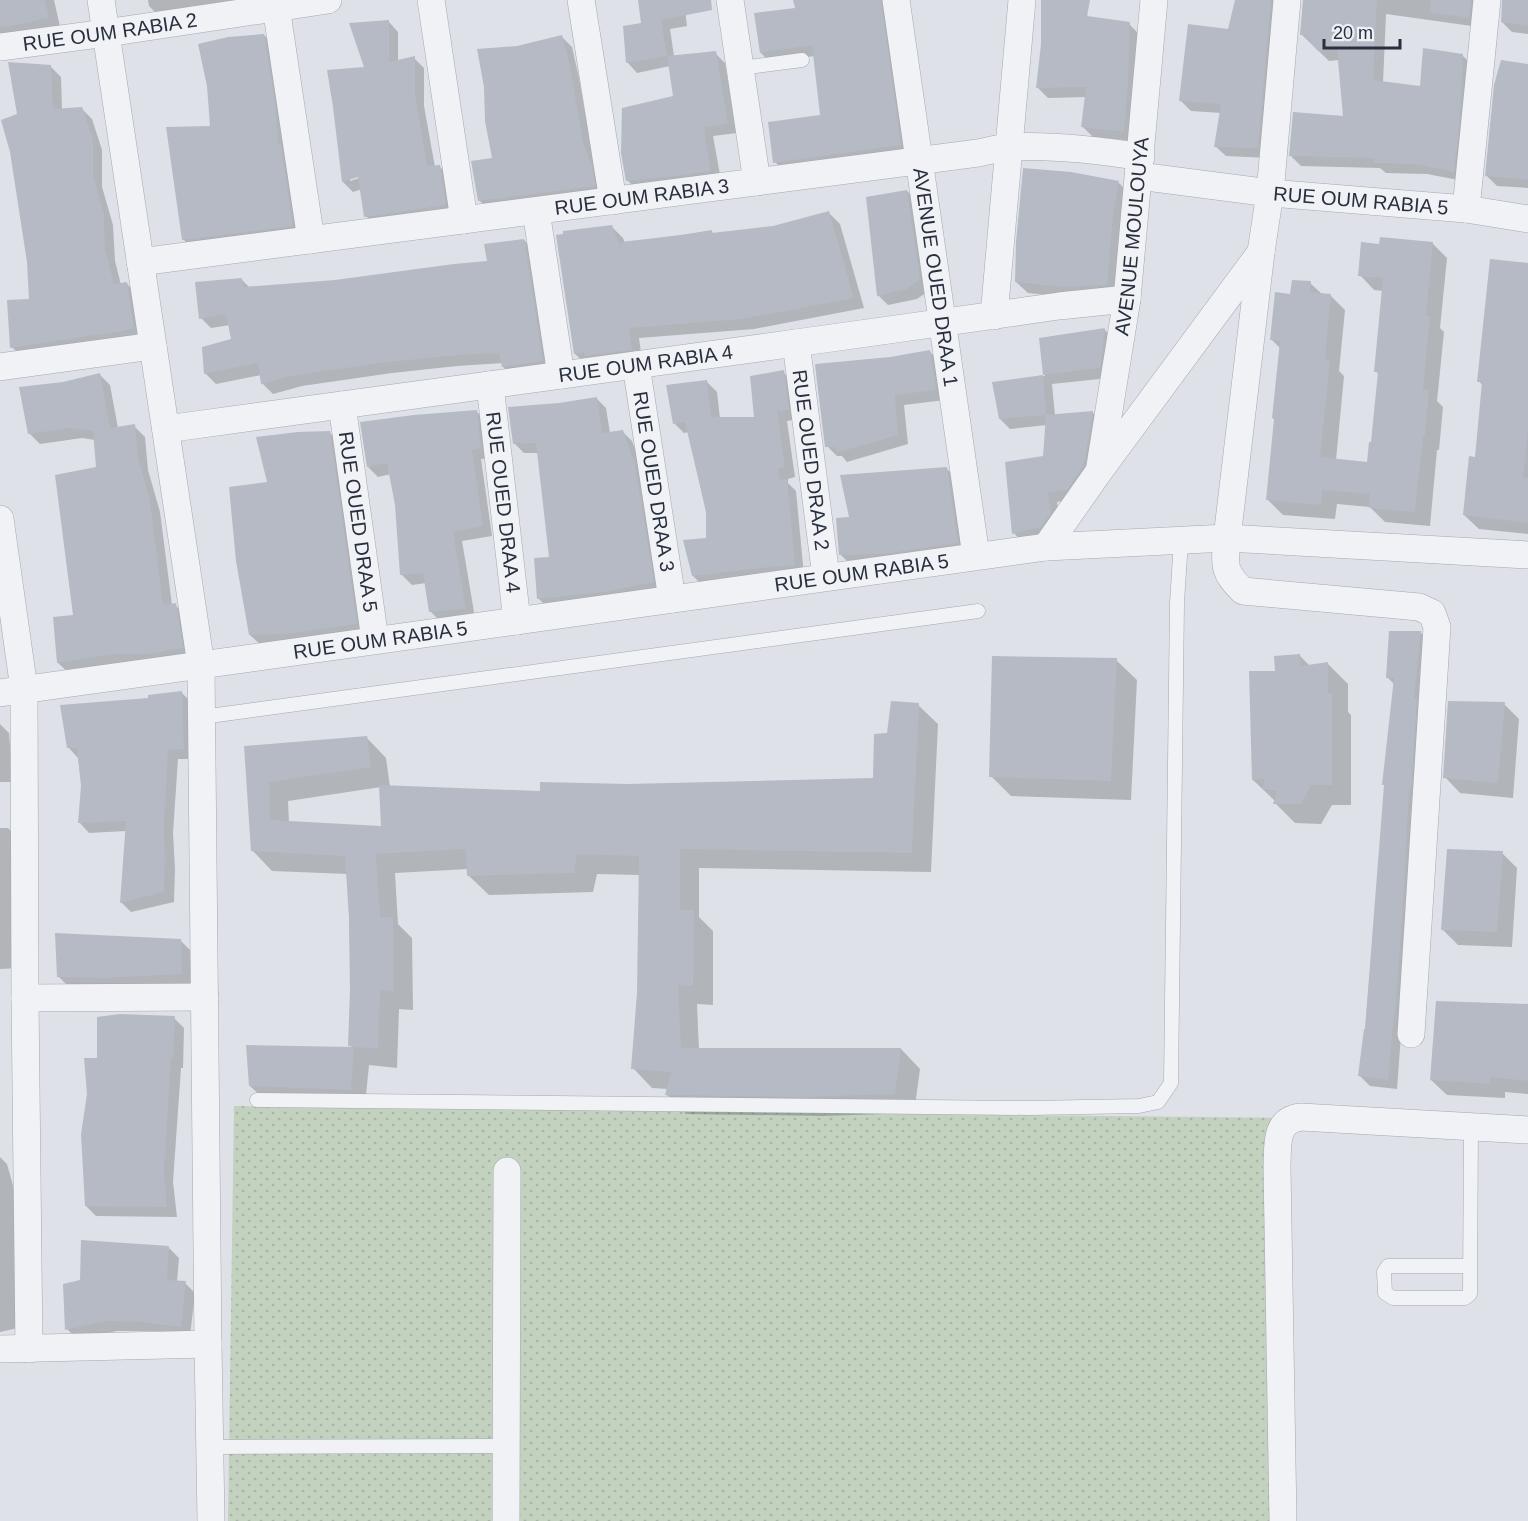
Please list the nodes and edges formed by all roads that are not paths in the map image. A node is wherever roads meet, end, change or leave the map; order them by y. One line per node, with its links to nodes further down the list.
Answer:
1 (101, 0): 12 (street)
2 (328, 0): 11 (street, RUE OUM RABIA 2)
3 (431, 0): 25 (street)
4 (581, 0): 21 (street)
5 (730, 0): 15 (street)
6 (896, 0): 17 (street, AVENUE OUED DRAA 1)
7 (1022, 0): 16 (street)
8 (1154, 0): 18 (street, AVENUE MOULOUYA)
9 (1287, 0): 20 (street)
10 (1487, 0): 22 (street)
11 (276, 4): 12 (street, RUE OUM RABIA 2); 26 (street)
12 (106, 33): 13 (street, RUE OUM RABIA 2); 28 (street)
13 (0, 47)
14 (802, 60): 15 (lane)
15 (741, 68): 19 (street)
16 (1008, 147): 17 (street, RUE OUM RABIA 3); 18 (street, RUE OUM RABIA 3); 30 (street)
17 (919, 160): 19 (street, RUE OUM RABIA 3); 31 (street, AVENUE OUED DRAA 1)
18 (1140, 167): 20 (street, RUE OUM RABIA 3); 29 (street, AVENUE MOULOUYA)
19 (757, 182): 21 (street, RUE OUM RABIA 3)
20 (1270, 193): 22 (street, RUE OUM RABIA 5); 27 (street, RUE OUM RABIA 5)
21 (613, 201): 23 (street, RUE OUM RABIA 3)
22 (1466, 209): 24 (street, RUE OUM RABIA 5)
23 (536, 211): 25 (street, RUE OUM RABIA 3); 36 (street)
24 (1528, 219)
25 (465, 220): 26 (street, RUE OUM RABIA 3)
26 (311, 240): 28 (street, RUE OUM RABIA 3)
27 (1261, 252): 40 (street, RUE OUM RABIA 5); 42 (street)
28 (140, 262): 33 (street)
29 (1127, 299): 30 (street, RUE OUM RABIA 4); 40 (street, AVENUE MOULOUYA)
30 (994, 316): 31 (street, RUE OUM RABIA 4)
31 (943, 322): 32 (street, RUE OUM RABIA 4); 46 (street, AVENUE OUED DRAA 1)
32 (796, 343): 34 (street, RUE OUM RABIA 4); 47 (street, RUE OUED DRAA 2)
33 (153, 346): 35 (street); 39 (street)
34 (636, 365): 36 (street, RUE OUM RABIA 4); 48 (street, RUE OUED DRAA 3)
35 (0, 367)
36 (561, 375): 37 (street, RUE OUM RABIA 4)
37 (490, 385): 38 (street, RUE OUM RABIA 4); 50 (street, RUE OUED DRAA 4)
38 (342, 405): 39 (street, RUE OUM RABIA 4); 51 (street, RUE OUED DRAA 5)
39 (166, 429): 52 (street)
40 (1100, 470): 44 (street, RUE OUM RABIA 5)
41 (0, 519): 53 (street)
42 (1227, 538): 43 (street); 45 (street); 57 (street)
43 (1181, 540): 44 (street); 58 (lane)
44 (1046, 547): 46 (street, RUE OUM RABIA 5)
45 (1528, 555)
46 (976, 556): 47 (street, RUE OUM RABIA 5)
47 (826, 577): 48 (street, RUE OUM RABIA 5)
48 (672, 599): 50 (street, RUE OUM RABIA 5)
49 (978, 611): 54 (lane)
50 (517, 621): 51 (street, RUE OUM RABIA 5)
51 (375, 640): 52 (street, RUE OUM RABIA 5)
52 (201, 665): 53 (street, RUE OUM RABIA 5); 54 (street)
53 (12, 691): 56 (street)
54 (202, 717): 55 (street)
55 (205, 997): 56 (street); 63 (street)
56 (25, 999): 65 (street)
57 (1411, 1034)
58 (257, 1100)
59 (1471, 1127): 60 (street); 62 (lane); 70 (street)
60 (1528, 1130)
61 (507, 1171): 66 (street)
62 (1470, 1266): 62 (lane)
63 (208, 1344): 65 (street); 67 (street)
64 (0, 1349): 65 (street)
65 (29, 1349)
66 (507, 1446): 67 (lane); 69 (street)
67 (210, 1447): 68 (street)
68 (211, 1521)
69 (506, 1521)
70 (1283, 1521)

